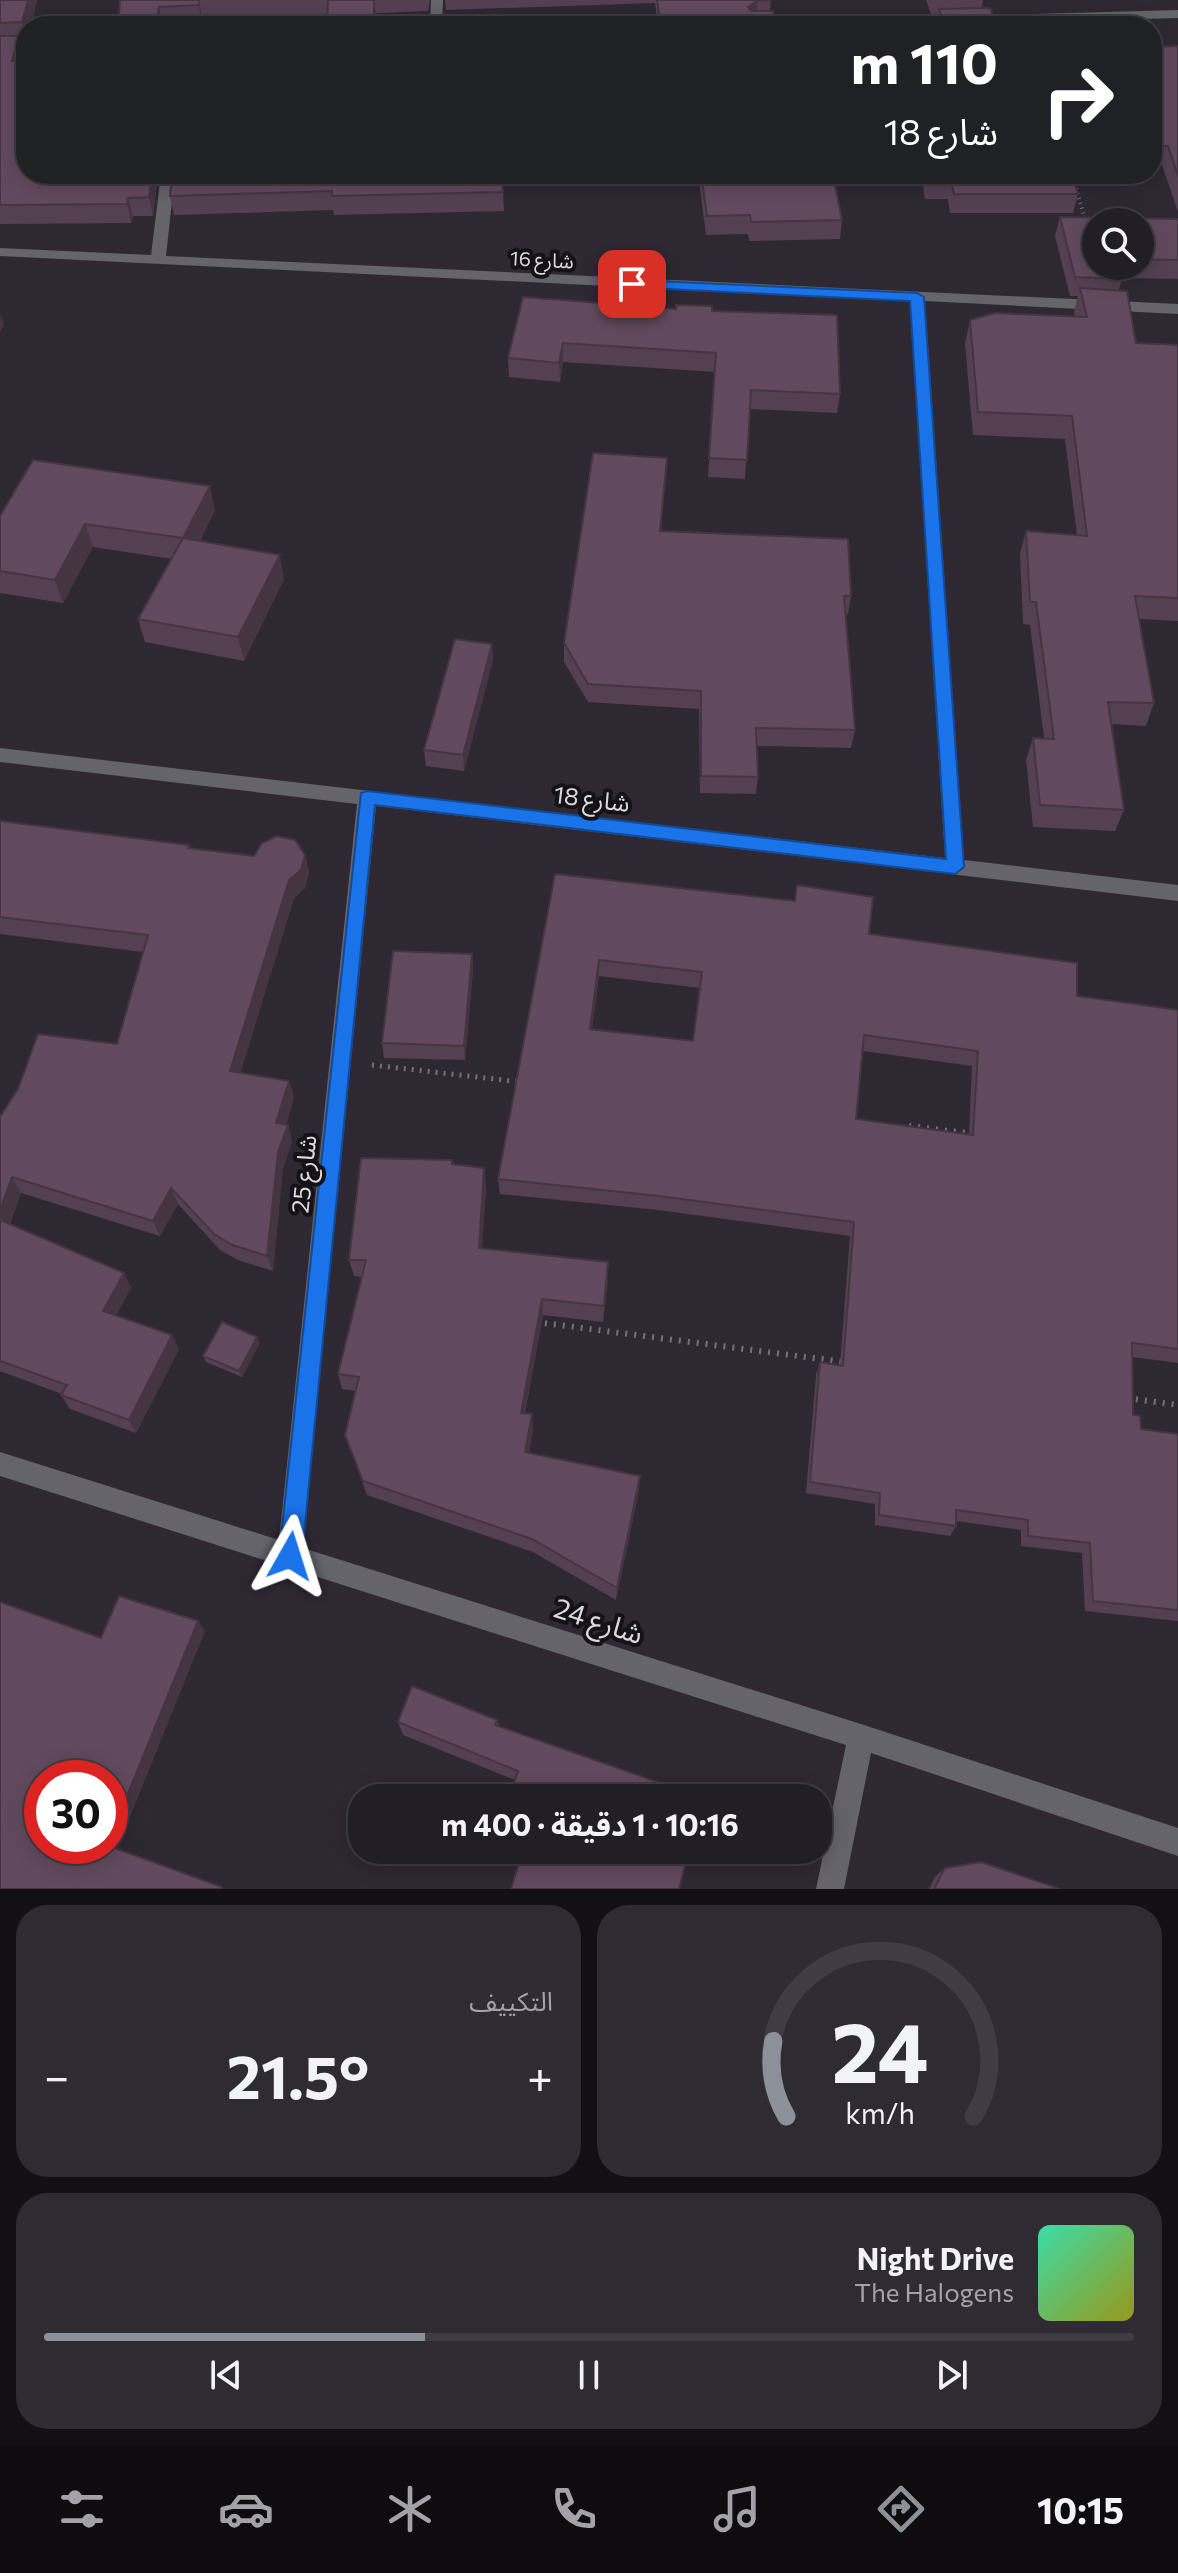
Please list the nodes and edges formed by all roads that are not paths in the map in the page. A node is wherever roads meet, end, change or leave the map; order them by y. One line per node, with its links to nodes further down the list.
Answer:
1 (1178, 14): 2 (street)
2 (1108, 16)
3 (167, 184): 5 (street)
4 (0, 252): 5 (street, شارع 16)
5 (158, 261): 6 (street, شارع 16)
6 (917, 297): 7 (street, شارع 16); 10 (street)
7 (1178, 309)
8 (0, 755): 9 (street, شارع 18)
9 (367, 797): 10 (street, شارع 18); 13 (street, شارع 25)
10 (955, 867): 11 (street, شارع 18)
11 (1178, 893)
12 (0, 1464): 13 (street, شارع 24)
13 (290, 1556): 14 (street, شارع 24)
14 (861, 1737): 15 (street, شارع 24); 16 (street)
15 (1178, 1842)
16 (830, 1889)

